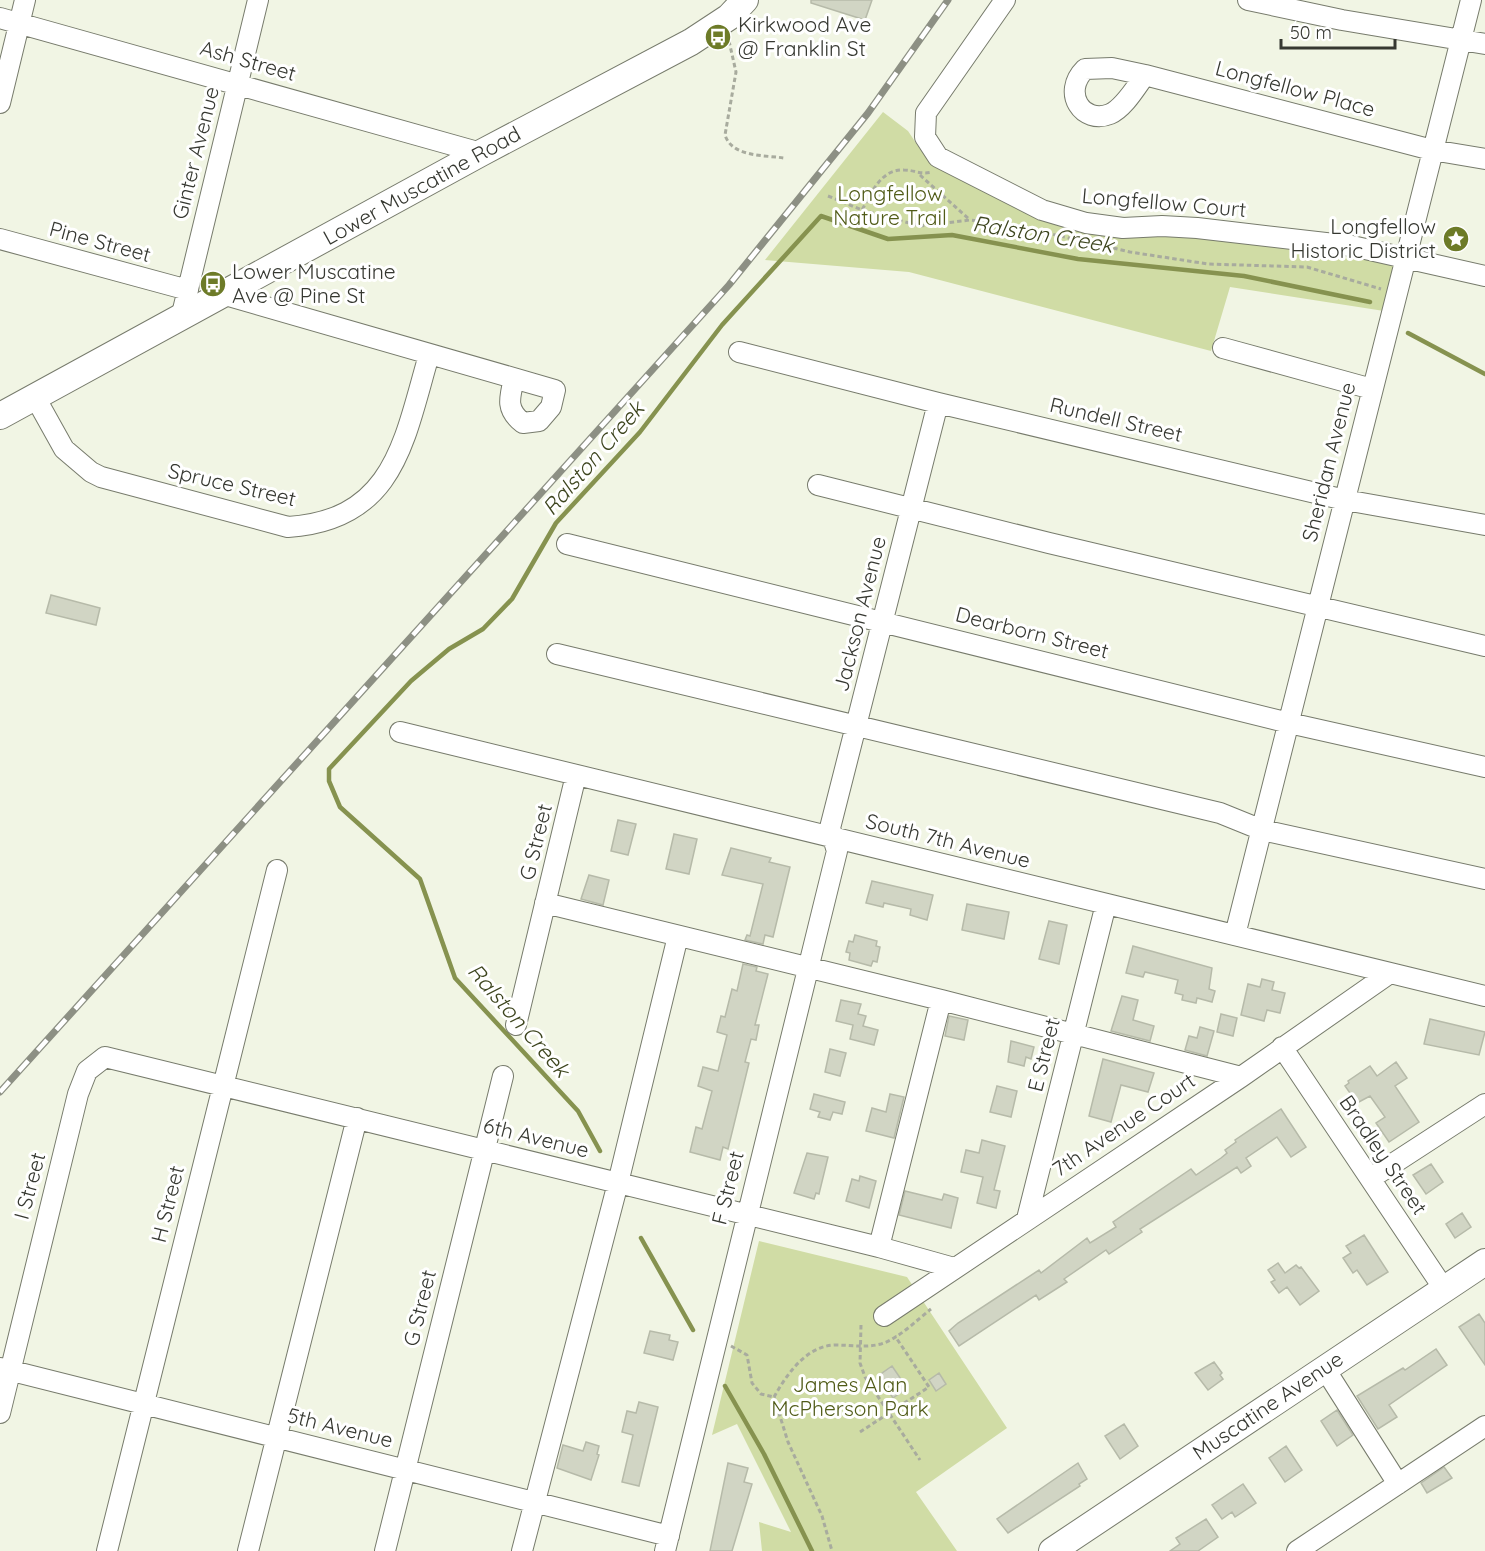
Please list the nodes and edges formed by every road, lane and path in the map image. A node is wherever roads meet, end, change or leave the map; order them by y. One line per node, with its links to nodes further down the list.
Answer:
1 (25, 0): 7 (street)
2 (258, 0): 12 (street, Ginter Avenue)
3 (1005, 0): 18 (street, Longfellow Court)
4 (1248, 0): 9 (street)
5 (1471, 0): 9 (street, Sheridan Avenue)
6 (742, 1): 15 (main road, Lower Muscatine Road)
7 (10, 20): 12 (street, Ash Street); 13 (street)
8 (726, 35): 16 (path)
9 (1462, 39): 10 (street); 14 (street, Sheridan Avenue)
10 (1485, 44)
11 (1145, 75): 14 (street, Longfellow Place)
12 (238, 82): 15 (street, Ash Street); 26 (street, Ginter Avenue)
13 (0, 103)
14 (1432, 150): 17 (street, Longfellow Place); 24 (street, Sheridan Avenue)
15 (482, 153): 28 (main road, Lower Muscatine Road)
16 (784, 158)
17 (1485, 159)
18 (957, 167): 19 (path); 24 (street, Longfellow Court)
19 (920, 175): 21 (path); 22 (path)
20 (828, 196): 21 (path)
21 (862, 210): 22 (path)
22 (970, 220): 27 (path)
23 (0, 239): 26 (street, Pine Street)
24 (1405, 259): 25 (street, Longfellow Court); 27 (street, Sheridan Avenue)
25 (1485, 276)
26 (188, 290): 29 (street, Ginter Avenue)
27 (1397, 292): 34 (street, Sheridan Avenue)
28 (225, 295): 29 (main road, Lower Muscatine Road); 32 (street)
29 (181, 318): 35 (main road, Lower Muscatine Road)
30 (1223, 348): 34 (street)
31 (739, 352): 36 (street, Rundell Street)
32 (429, 355): 33 (street); 35 (street, Spruce Street)
33 (514, 379)
34 (1372, 389): 39 (street, Sheridan Avenue)
35 (35, 397): 37 (main road, Lower Muscatine Road)
36 (938, 402): 39 (street, Rundell Street); 40 (street, Jackson Avenue)
37 (0, 416)
38 (818, 485): 40 (street)
39 (1345, 500): 41 (street, Rundell Street); 43 (street, Sheridan Avenue)
40 (912, 508): 43 (street); 44 (street, Jackson Avenue)
41 (1485, 525)
42 (567, 544): 44 (street, Dearborn Street)
43 (1318, 608): 45 (street); 47 (street, Sheridan Avenue)
44 (884, 621): 47 (street, Dearborn Street); 48 (street, Jackson Avenue)
45 (1485, 646)
46 (557, 654): 48 (street)
47 (1289, 723): 50 (street, Dearborn Street); 52 (street, Sheridan Avenue)
48 (856, 727): 52 (street); 53 (street, Jackson Avenue)
49 (400, 732): 51 (street, South 7th Avenue)
50 (1485, 767)
51 (576, 775): 53 (street, South 7th Avenue); 56 (street, G Street)
52 (1262, 830): 55 (street); 58 (street, Sheridan Avenue)
53 (833, 837): 57 (street, South 7th Avenue); 60 (street, F Street)
54 (277, 870): 70 (street, H Street)
55 (1485, 879)
56 (545, 903): 59 (street); 64 (street, G Street)
57 (1106, 904): 58 (street, South 7th Avenue); 65 (street, E Street)
58 (1235, 935): 61 (street, South 7th Avenue)
59 (678, 936): 60 (street); 75 (street)
60 (809, 968): 63 (street); 76 (street, F Street)
61 (1390, 973): 62 (street, South 7th Avenue); 66 (street, 7th Avenue Court)
62 (1485, 996)
63 (941, 1000): 65 (street); 78 (street)
64 (516, 1025)
65 (1074, 1034): 69 (street); 77 (street, E Street)
66 (1282, 1047): 69 (street, 7th Avenue Court); 74 (street, Bradley Street)
67 (105, 1057): 70 (street, 6th Avenue); 89 (street, I Street)
68 (503, 1076): 73 (street, G Street)
69 (1241, 1077): 77 (street, 7th Avenue Court)
70 (222, 1085): 72 (street, 6th Avenue); 91 (street, H Street)
71 (1485, 1104): 74 (street)
72 (357, 1118): 73 (street, 6th Avenue); 96 (street)
73 (484, 1149): 75 (street, 6th Avenue); 98 (street, G Street)
74 (1371, 1179): 81 (street, Bradley Street)
75 (618, 1183): 76 (street, 6th Avenue); 100 (street)
76 (746, 1216): 78 (street, 6th Avenue); 101 (street, F Street)
77 (1027, 1219): 80 (street, 7th Avenue Court)
78 (879, 1247): 80 (street, 6th Avenue)
79 (1485, 1262): 81 (main road, Muscatine Avenue)
80 (954, 1268): 83 (street, 7th Avenue Court)
81 (1444, 1289): 88 (main road, Muscatine Avenue)
82 (931, 1309): 85 (path)
83 (884, 1316)
84 (861, 1325): 87 (path)
85 (895, 1336): 87 (path); 93 (path)
86 (727, 1344): 90 (path)
87 (860, 1348): 90 (path); 93 (path)
88 (1325, 1369): 99 (street); 107 (main road, Muscatine Avenue)
89 (5, 1370): 91 (street, 5th Avenue); 92 (street, I Street)
90 (774, 1397): 106 (path)
91 (143, 1404): 96 (street, 5th Avenue); 102 (street, H Street)
92 (0, 1413)
93 (889, 1413): 95 (path); 97 (path)
94 (1485, 1426): 99 (street)
95 (860, 1432)
96 (277, 1437): 98 (street, 5th Avenue); 103 (street)
97 (920, 1460)
98 (405, 1469): 100 (street, 5th Avenue); 104 (street, G Street)
99 (1398, 1484): 108 (street)
100 (535, 1501): 101 (street, 5th Avenue); 105 (street)
101 (667, 1543)
102 (107, 1551)
103 (248, 1551)
104 (385, 1551)
105 (522, 1551)
106 (832, 1551)
107 (1052, 1551)
108 (1296, 1551)

